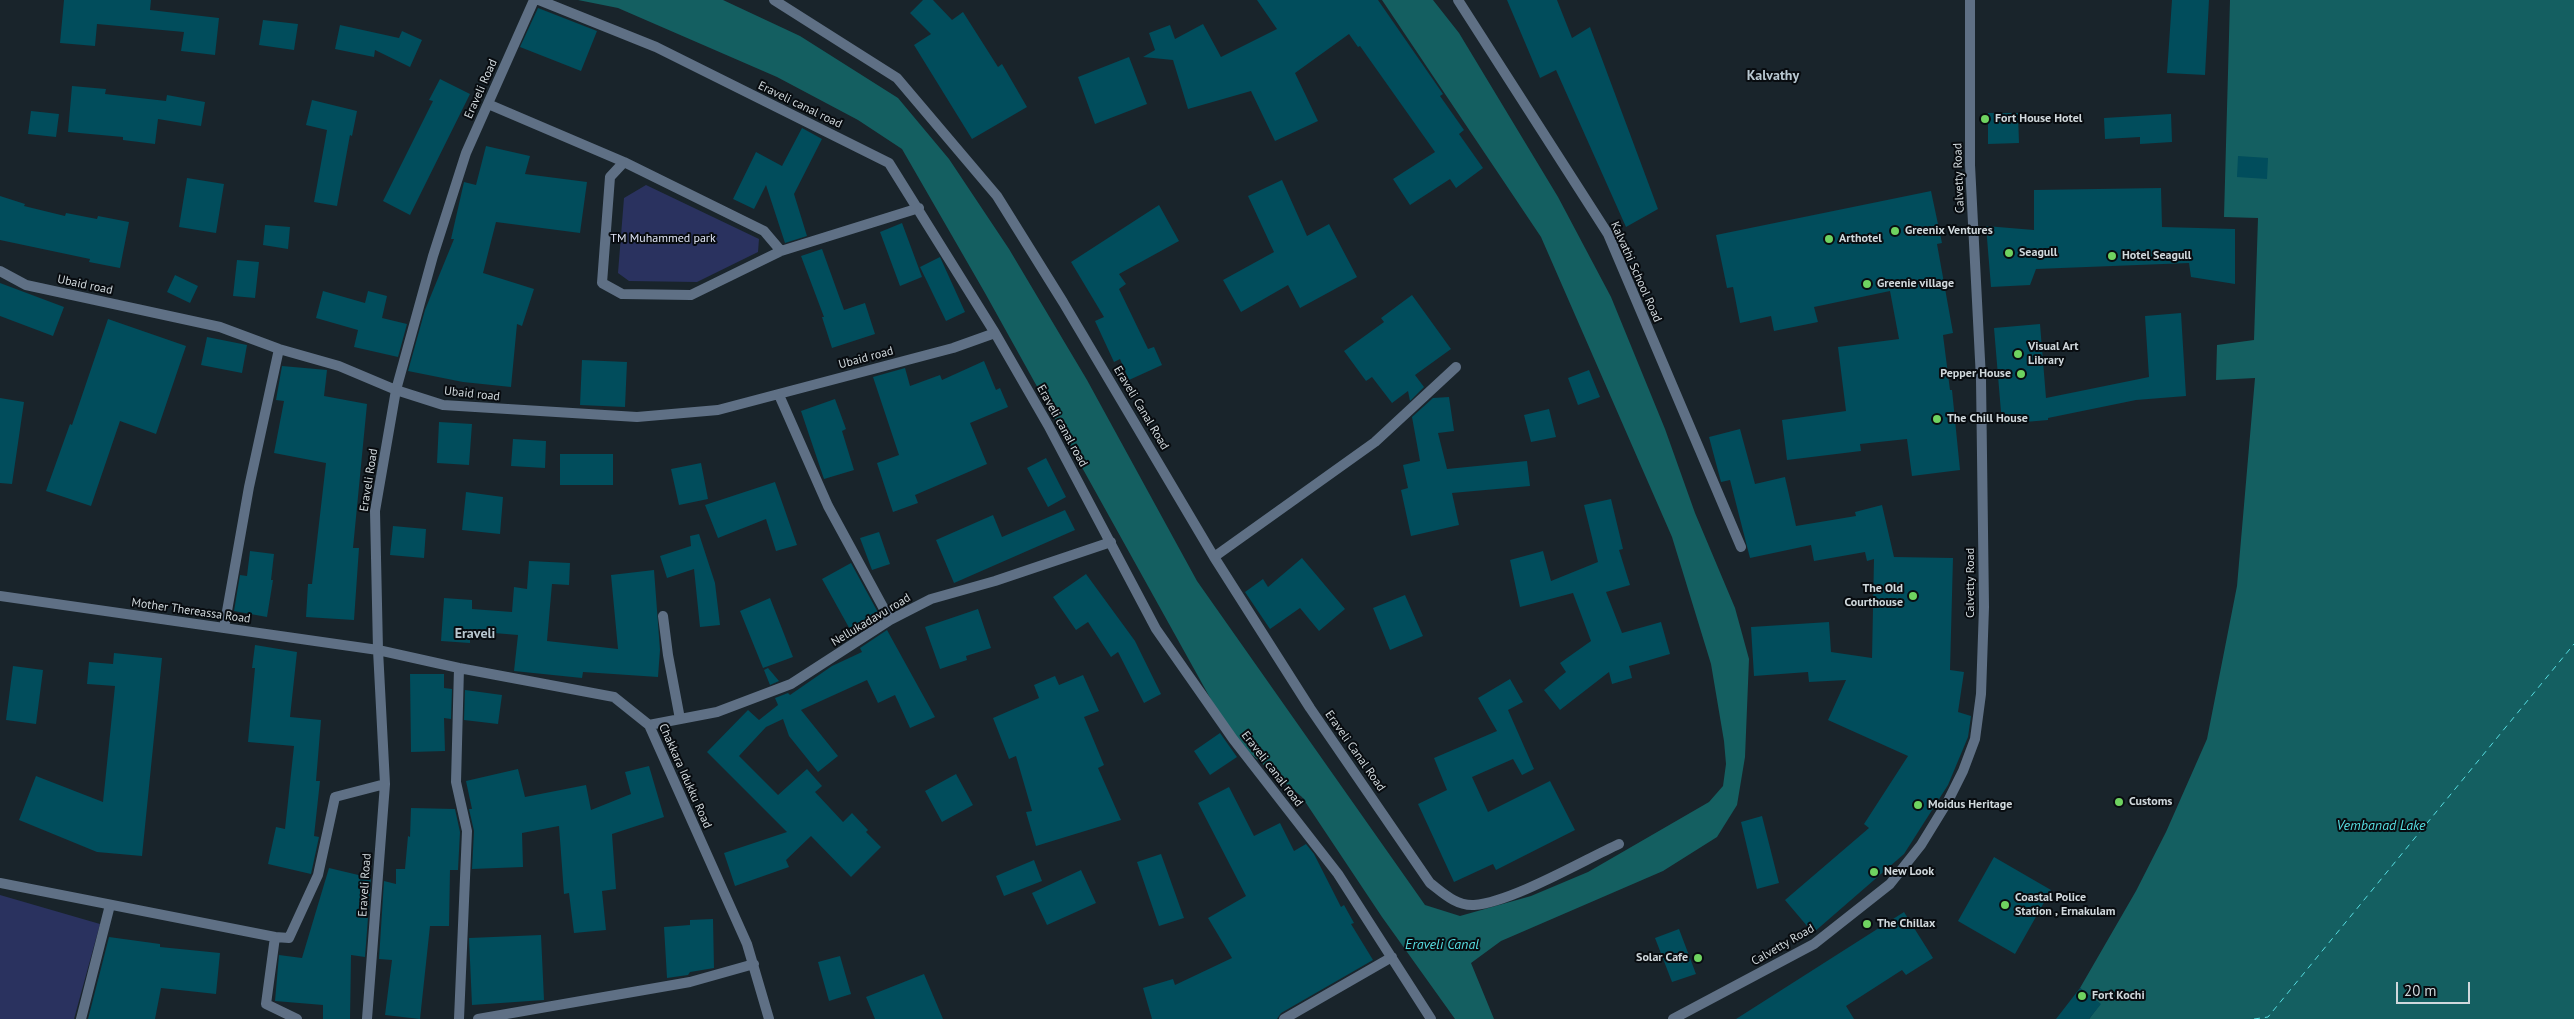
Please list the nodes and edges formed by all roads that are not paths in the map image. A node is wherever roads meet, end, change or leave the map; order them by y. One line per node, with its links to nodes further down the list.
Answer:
1 (534, 0): 6 (street, Eraveli Road)
2 (539, 0): 8 (street, Eraveli canal road)
3 (774, 0): 18 (street, Eraveli Canal Road)
4 (1458, 0): 17 (street, Kalvathi School Road)
5 (1970, 0): 42 (street, Calvetty Road)
6 (488, 104): 7 (street); 14 (street, Eraveli Road)
7 (624, 162): 9 (street); 9 (street)
8 (919, 208): 9 (street); 11 (street, Eraveli canal road)
9 (781, 251)
10 (0, 271): 12 (street, Ubaid road)
11 (996, 333): 15 (street, Ubaid road); 16 (street, Eraveli canal road)
12 (279, 349): 14 (street, Ubaid road); 22 (street)
13 (1456, 367): 18 (street)
14 (396, 390): 15 (street, Ubaid road); 23 (street, Eraveli Road)
15 (779, 395): 21 (street)
16 (1111, 542): 21 (street, Nellukadavu road); 32 (street, Eraveli canal road)
17 (1741, 547)
18 (1214, 557): 28 (street, Eraveli Canal Road)
19 (0, 596): 22 (street, Mother Thereassa Road)
20 (663, 616): 25 (street)
21 (890, 620): 25 (street, Nellukadavu road)
22 (224, 628): 23 (street, Mother Thereassa Road)
23 (378, 650): 24 (street, Chakkara Idukku Road); 27 (street, Eraveli Road)
24 (459, 668): 26 (street, Chakkara Idukku Road); 37 (street)
25 (680, 719): 26 (street, Nellukadavu road)
26 (649, 725): 33 (street, Chakkara Idukku Road)
27 (385, 784): 31 (street); 36 (street, Eraveli Road)
28 (1619, 844)
29 (0, 883): 30 (street)
30 (110, 905): 31 (street); 34 (street)
31 (275, 937): 35 (street)
32 (1392, 957): 40 (street); 41 (street, Eraveli canal road)
33 (754, 964): 38 (street); 39 (street, Chakkara Idukku Road)
34 (81, 1019)
35 (297, 1019)
36 (368, 1019)
37 (459, 1019)
38 (478, 1019)
39 (769, 1019)
40 (1284, 1019)
41 (1431, 1019)
42 (1673, 1019)

